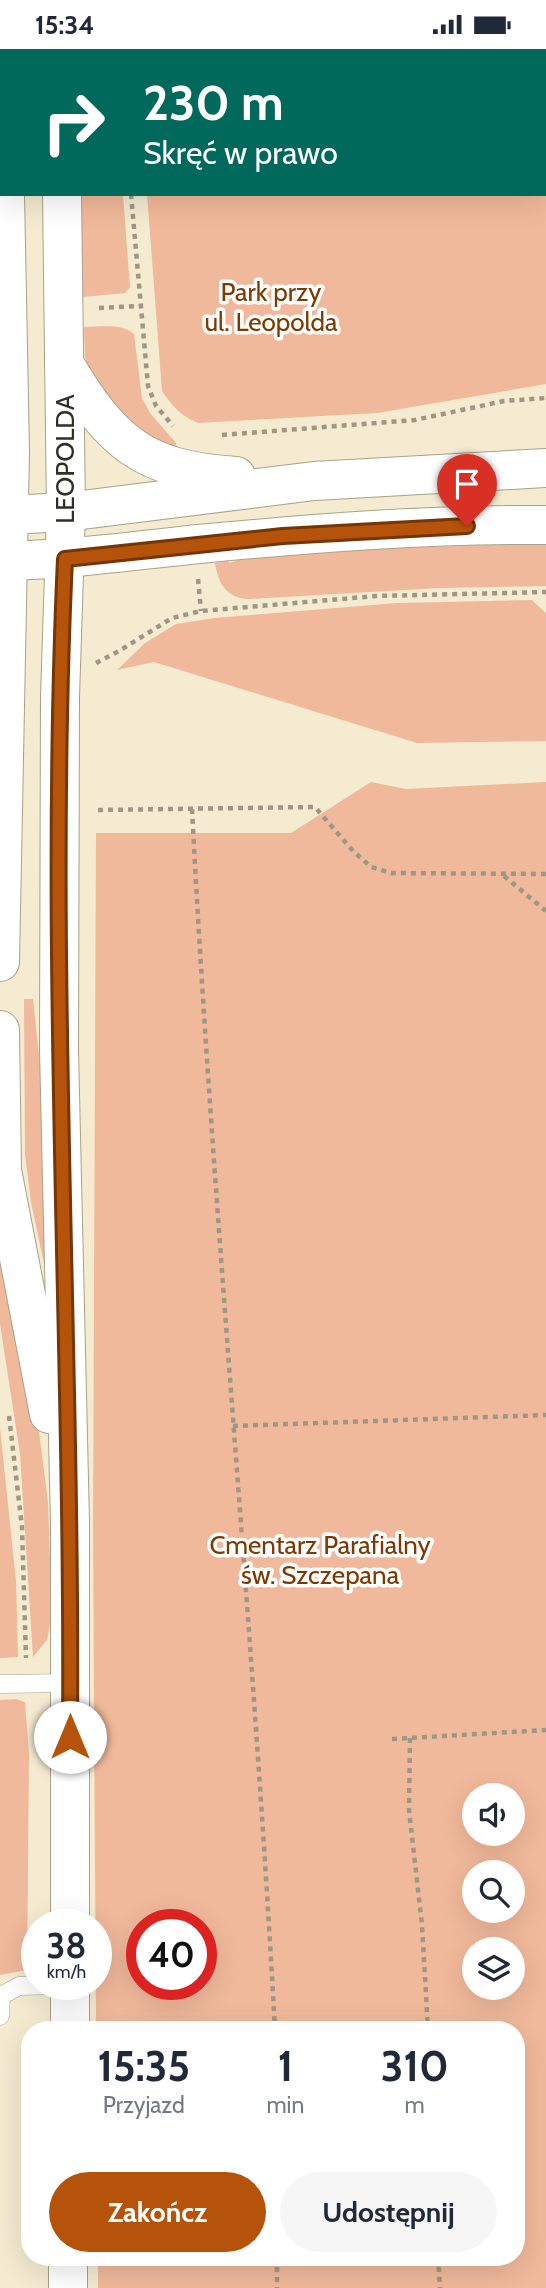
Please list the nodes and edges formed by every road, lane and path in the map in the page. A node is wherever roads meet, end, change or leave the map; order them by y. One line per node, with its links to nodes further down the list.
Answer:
1 (5, 196): 13 (street)
2 (62, 196): 6 (street, LEOPOLDA)
3 (131, 196): 4 (path)
4 (140, 306): 5 (path); 8 (path)
5 (95, 309)
6 (64, 363): 11 (street); 12 (street, LEOPOLDA)
7 (546, 398): 9 (path)
8 (180, 431)
9 (219, 436)
10 (546, 468): 11 (street)
11 (314, 481): 12 (street)
12 (66, 512): 13 (street); 15 (street, LEOPOLDA)
13 (8, 515): 16 (street)
14 (546, 525): 15 (street)
15 (65, 559): 16 (street); 32 (street, LEOPOLDA)
16 (8, 561): 26 (street)
17 (198, 575): 20 (path)
18 (543, 592): 19 (path); 20 (path)
19 (546, 598)
20 (201, 611): 21 (path)
21 (108, 658)
22 (192, 809): 23 (path); 25 (path); 31 (path)
23 (98, 810)
24 (546, 874): 25 (path)
25 (504, 875): 27 (path)
26 (1, 884): 28 (street)
27 (546, 911)
28 (0, 963)
29 (0, 1030): 32 (street, LEOPOLDA)
30 (546, 1415): 31 (path)
31 (233, 1426): 43 (path)
32 (70, 1523): 33 (street, LEOPOLDA)
33 (71, 1683): 34 (lane); 38 (street, LEOPOLDA)
34 (0, 1684)
35 (546, 1730): 36 (path)
36 (410, 1738): 37 (path); 44 (path)
37 (392, 1739)
38 (70, 1909)
39 (21, 1986): 41 (lane)
40 (70, 2000): 42 (street)
41 (0, 2016)
42 (70, 2021)
43 (275, 2021)
44 (427, 2021)
45 (68, 2266): 48 (street)
46 (277, 2266): 49 (path)
47 (439, 2266): 50 (path)
48 (68, 2288)
49 (277, 2288)
50 (440, 2288)

